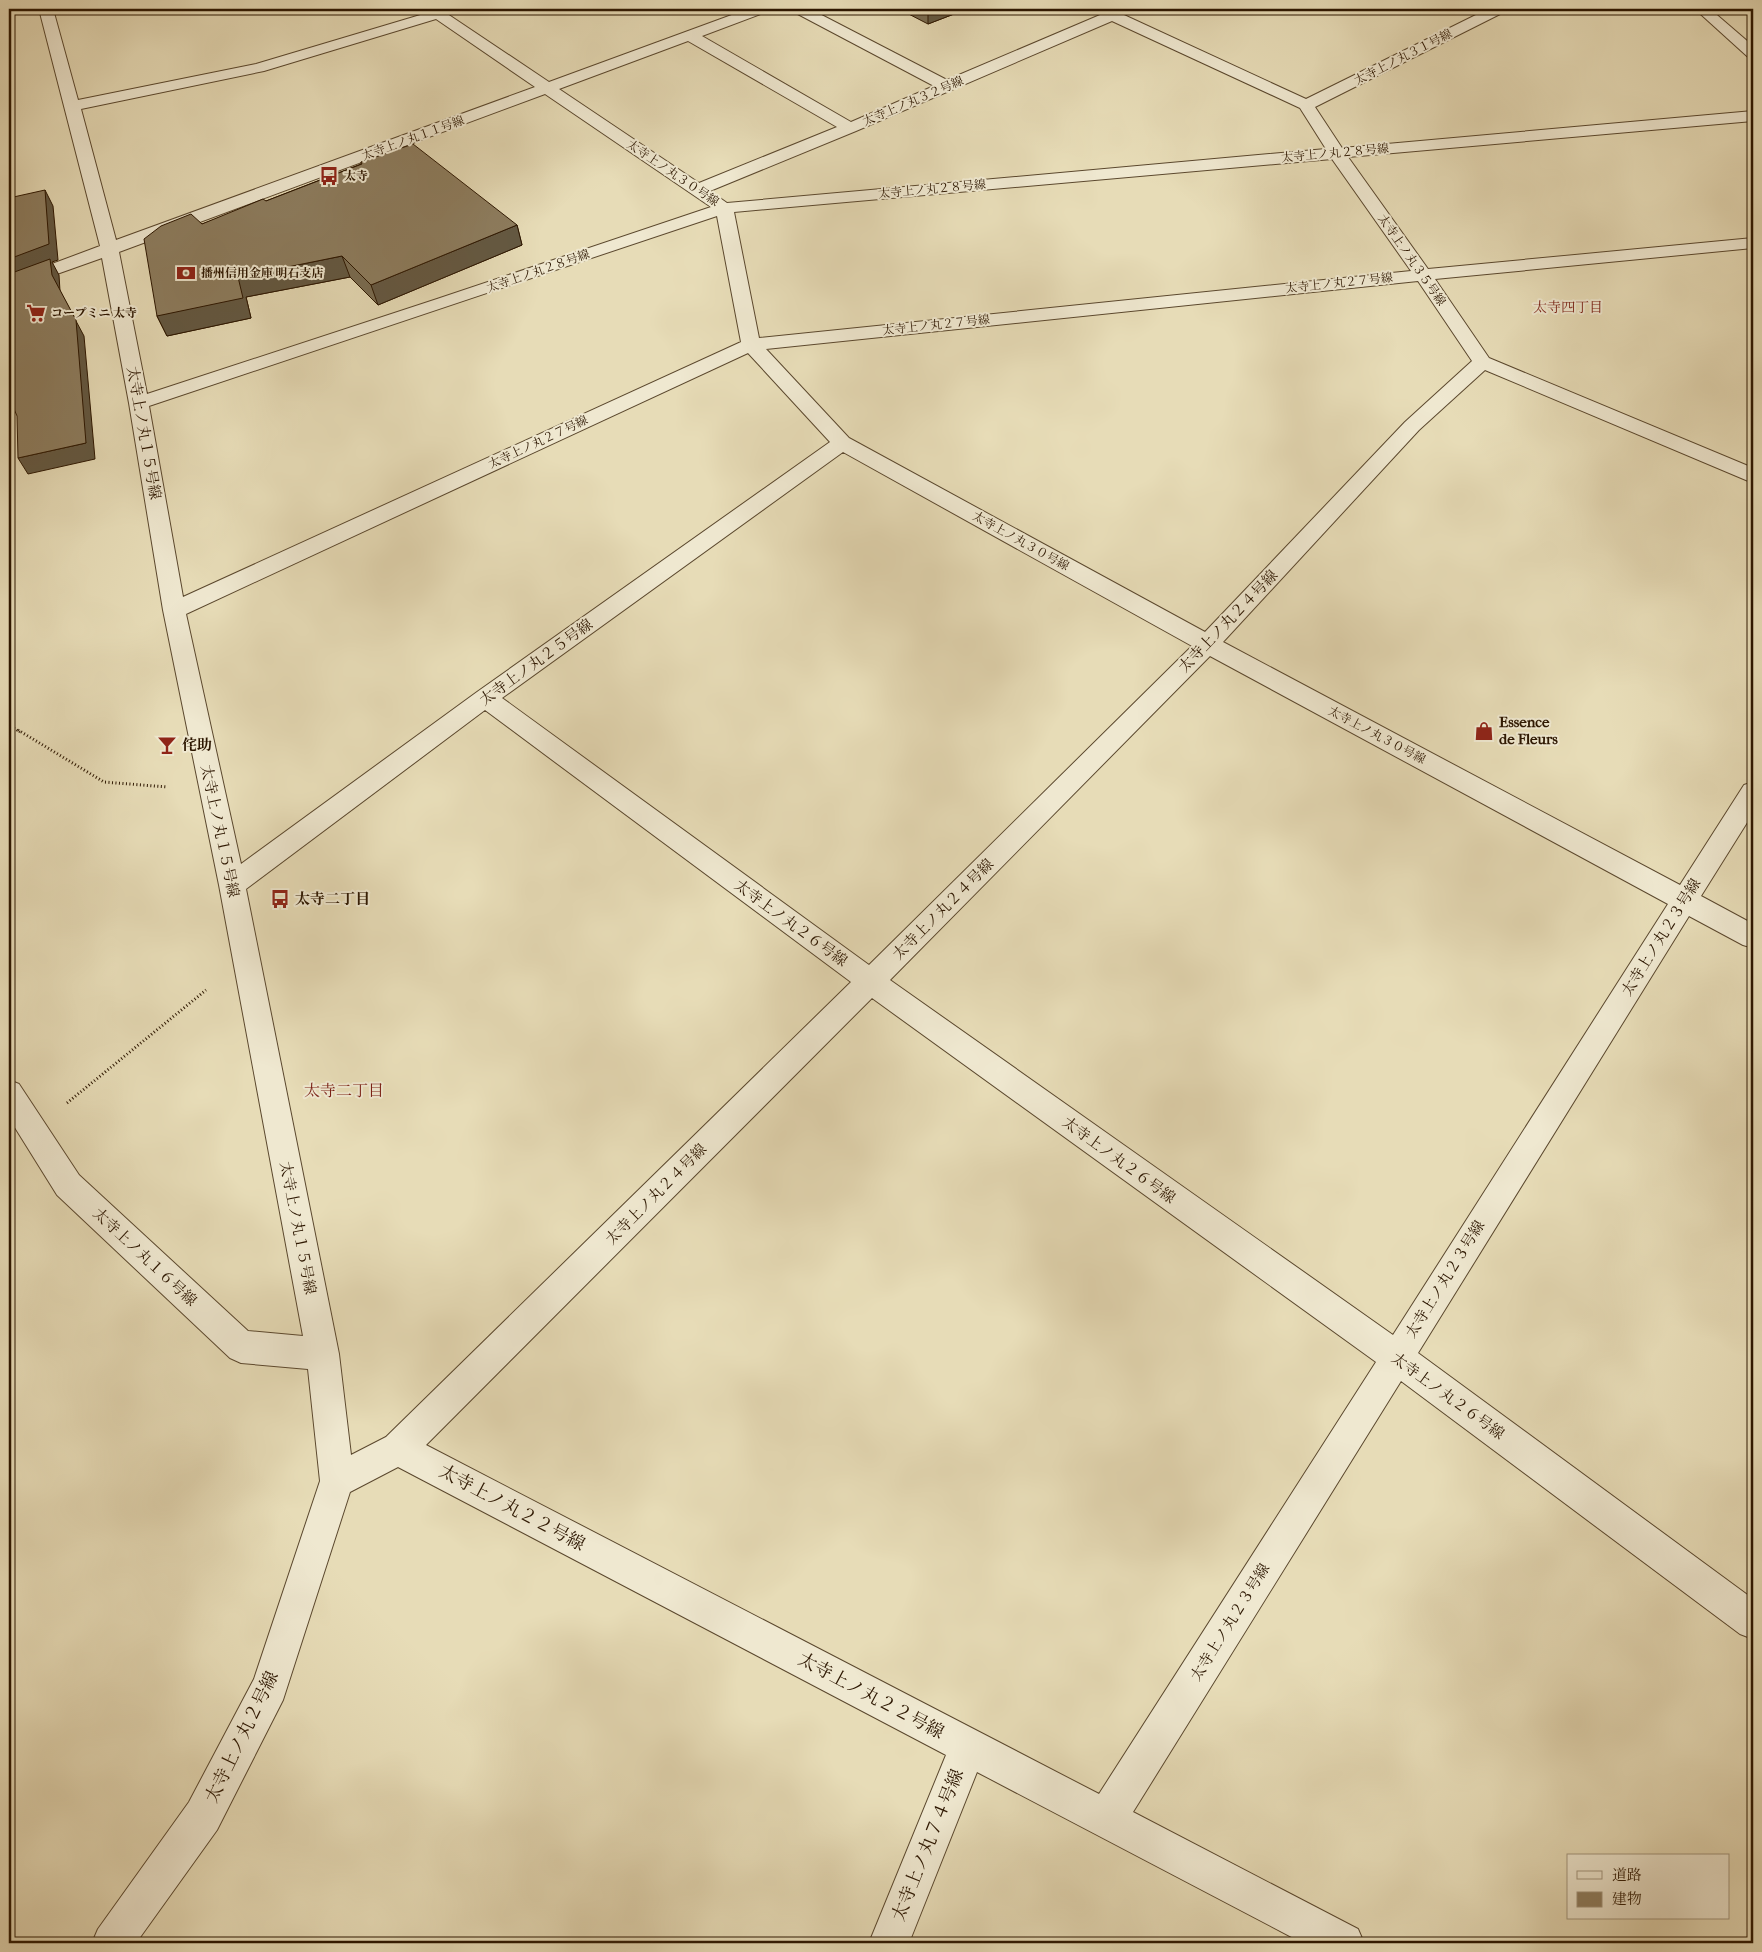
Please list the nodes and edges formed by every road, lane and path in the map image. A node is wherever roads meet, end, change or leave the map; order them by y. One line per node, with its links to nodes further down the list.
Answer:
1 (46, 9): 14 (street, 太寺上ノ丸１５号線)
2 (760, 9): 9 (street, 太寺上ノ丸１１号線)
3 (799, 9): 11 (street)
4 (1128, 9): 8 (street, 太寺上ノ丸３２号線)
5 (1499, 9): 13 (street, 太寺上ノ丸３１号線)
6 (1702, 9): 10 (street)
7 (434, 11): 12 (street, 太寺上ノ丸３０号線); 14 (street)
8 (1105, 12): 11 (street, 太寺上ノ丸３２号線); 13 (street)
9 (689, 35): 12 (street, 太寺上ノ丸１１号線); 16 (street)
10 (1753, 54)
11 (946, 86): 16 (street, 太寺上ノ丸３２号線)
12 (547, 88): 18 (street, 太寺上ノ丸３０号線); 21 (street, 太寺上ノ丸１１号線)
13 (1306, 105): 17 (street, 太寺上ノ丸３５号線)
14 (72, 106): 21 (street, 太寺上ノ丸１５号線)
15 (1753, 116): 17 (street, 太寺上ノ丸２８号線)
16 (850, 128): 18 (street, 太寺上ノ丸３２号線)
17 (1336, 152): 19 (street, 太寺上ノ丸２８号線); 22 (street, 太寺上ノ丸３５号線)
18 (698, 190): 19 (street, 太寺上ノ丸３０号線)
19 (724, 208): 24 (street, 太寺上ノ丸３０号線); 26 (street, 太寺上ノ丸２８号線)
20 (1753, 243): 22 (street, 太寺上ノ丸２７号線)
21 (110, 250): 23 (street, 太寺上ノ丸１１号線); 26 (street, 太寺上ノ丸１５号線)
22 (1423, 274): 24 (street, 太寺上ノ丸２７号線); 25 (street, 太寺上ノ丸３５号線)
23 (9, 286)
24 (751, 345): 27 (street, 太寺上ノ丸３０号線); 29 (street, 太寺上ノ丸２７号線)
25 (1482, 362): 28 (street); 30 (street, 太寺上ノ丸２４号線)
26 (139, 403): 29 (street, 太寺上ノ丸１５号線)
27 (842, 443): 30 (street, 太寺上ノ丸３０号線); 31 (street, 太寺上ノ丸２５号線)
28 (1753, 476)
29 (174, 610): 33 (street, 太寺上ノ丸１５号線)
30 (1208, 644): 36 (street, 太寺上ノ丸３０号線); 39 (street, 太寺上ノ丸２４号線)
31 (485, 698): 35 (street, 太寺上ノ丸２５号線); 39 (street, 太寺上ノ丸２６号線)
32 (9, 725): 33 (path)
33 (212, 791): 35 (street, 太寺上ノ丸１５号線)
34 (1753, 792): 36 (street, 太寺上ノ丸２３号線)
35 (232, 885): 38 (street, 太寺上ノ丸１５号線)
36 (1684, 900): 37 (street, 太寺上ノ丸３０号線); 43 (street, 太寺上ノ丸２３号線)
37 (1753, 937)
38 (245, 958): 41 (path); 42 (street, 太寺上ノ丸１５号線)
39 (870, 981): 43 (street, 太寺上ノ丸２６号線); 44 (street, 太寺上ノ丸２４号線)
40 (9, 1093): 41 (street, 太寺上ノ丸１６号線)
41 (33, 1131): 42 (street, 太寺上ノ丸１６号線)
42 (323, 1354): 45 (street, 太寺上ノ丸１５号線)
43 (1396, 1358): 46 (street, 太寺上ノ丸２６号線); 48 (street, 太寺上ノ丸２３号線)
44 (398, 1449): 45 (street, 太寺上ノ丸２４号線); 47 (street, 太寺上ノ丸２２号線)
45 (337, 1482): 49 (street, 太寺上ノ丸２号線)
46 (1753, 1621)
47 (968, 1746): 48 (street, 太寺上ノ丸２２号線); 50 (street, 太寺上ノ丸７４号線)
48 (1106, 1819): 51 (street, 太寺上ノ丸２２号線)
49 (112, 1943)
50 (889, 1943)
51 (1344, 1943)

